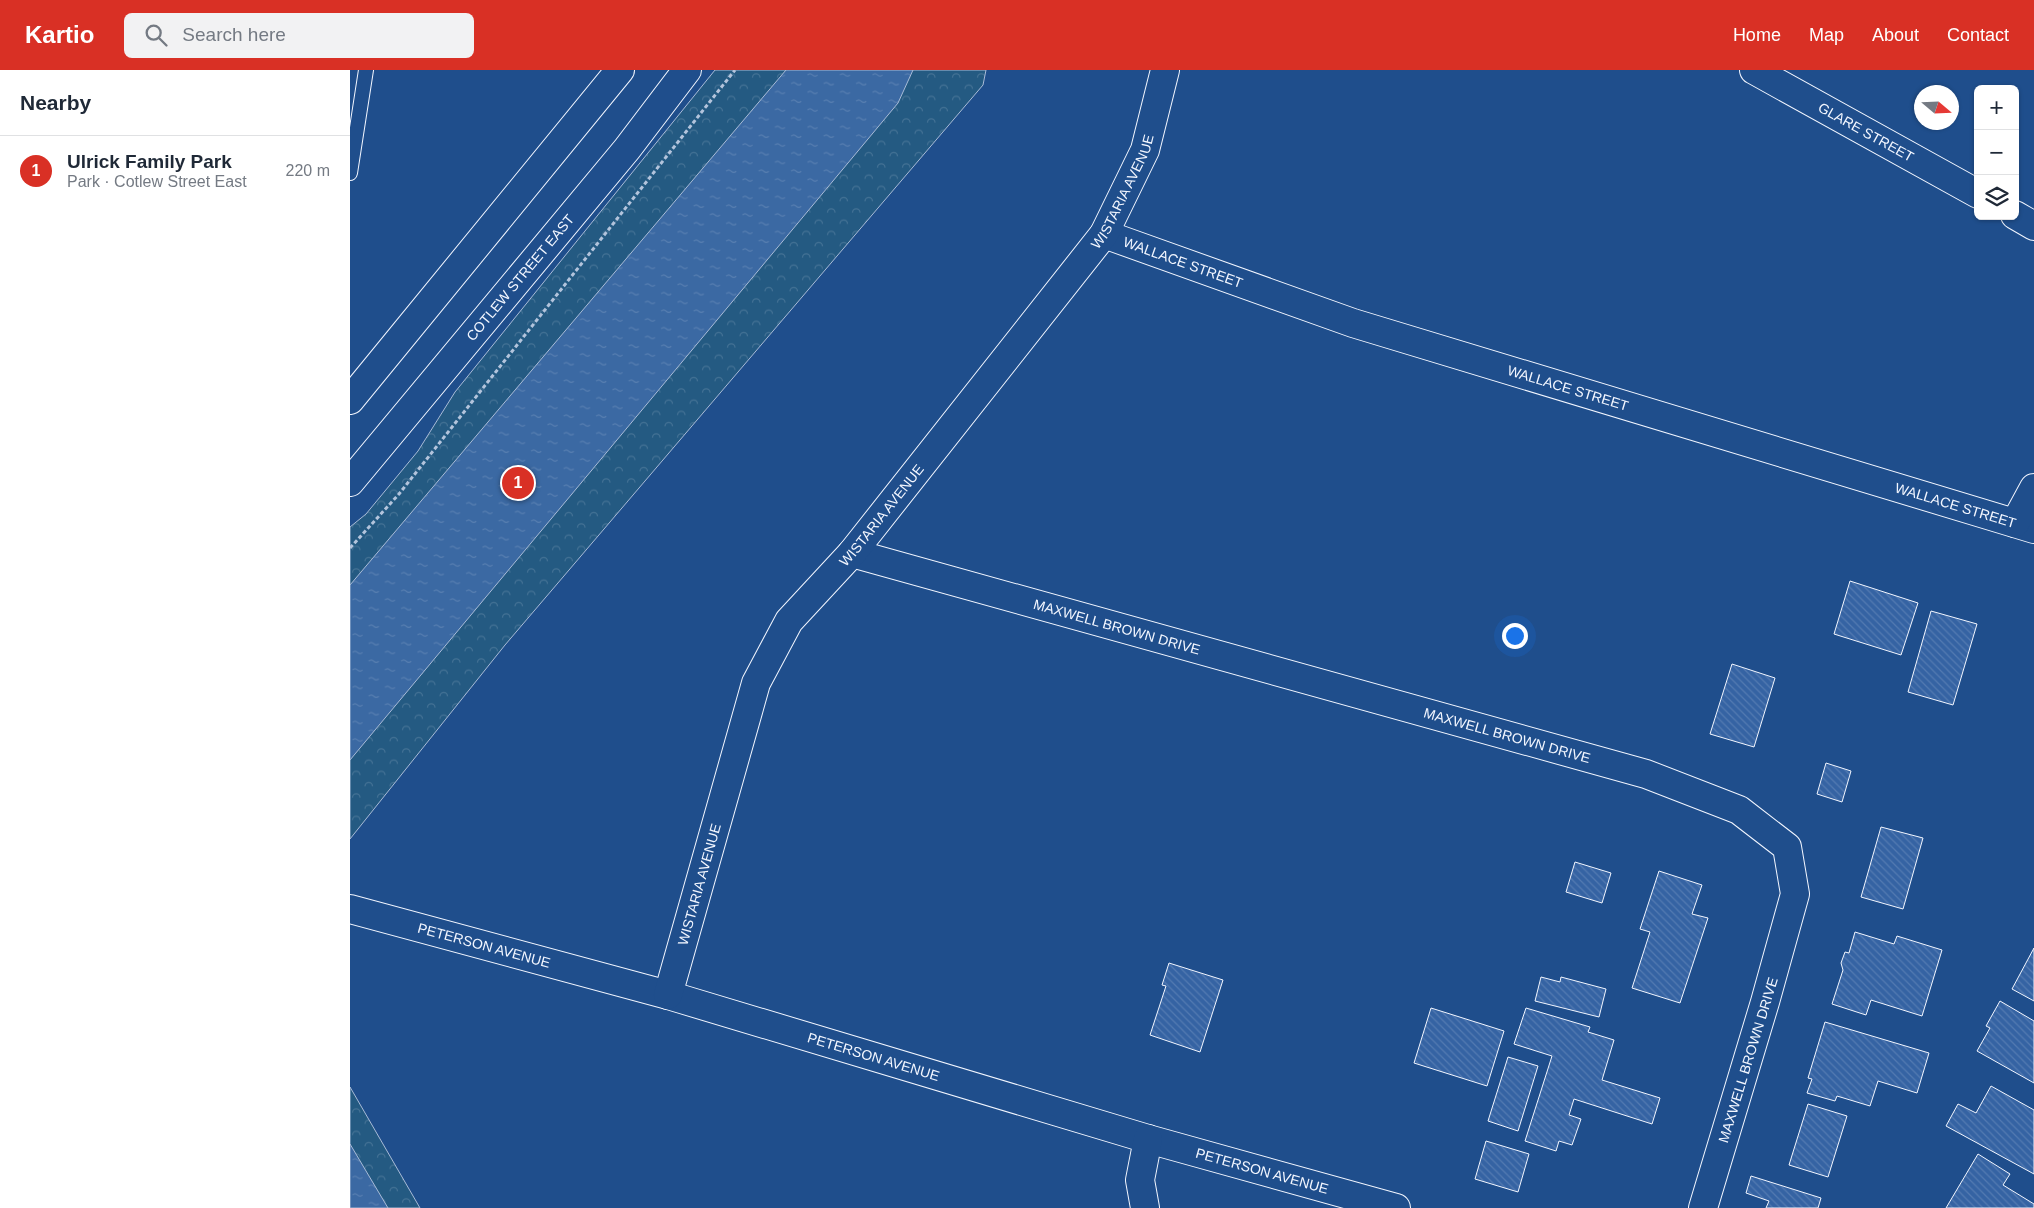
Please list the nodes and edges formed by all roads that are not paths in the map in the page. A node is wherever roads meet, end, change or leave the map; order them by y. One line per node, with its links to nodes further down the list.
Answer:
1 (366, 70): 6 (lane)
2 (620, 70): 11 (street)
3 (687, 70): 12 (street, COTLEW STREET EAST)
4 (1165, 70): 10 (street, WISTARIA AVENUE)
5 (1754, 70): 7 (street, GLARE STREET)
6 (350, 173)
7 (1974, 192)
8 (2019, 217): 9 (street)
9 (2034, 226)
10 (1104, 234): 14 (street, WALLACE STREET); 15 (street, WISTARIA AVENUE)
11 (350, 400)
12 (350, 482)
13 (2034, 488): 14 (street)
14 (2025, 526)
15 (852, 553): 17 (street, WISTARIA AVENUE); 21 (street, MAXWELL BROWN DRIVE)
16 (350, 908): 17 (street, PETERSON AVENUE)
17 (668, 995): 18 (street, PETERSON AVENUE)
18 (1148, 1139): 19 (street); 20 (street, PETERSON AVENUE)
19 (1145, 1208)
20 (1396, 1208)
21 (1703, 1208)

